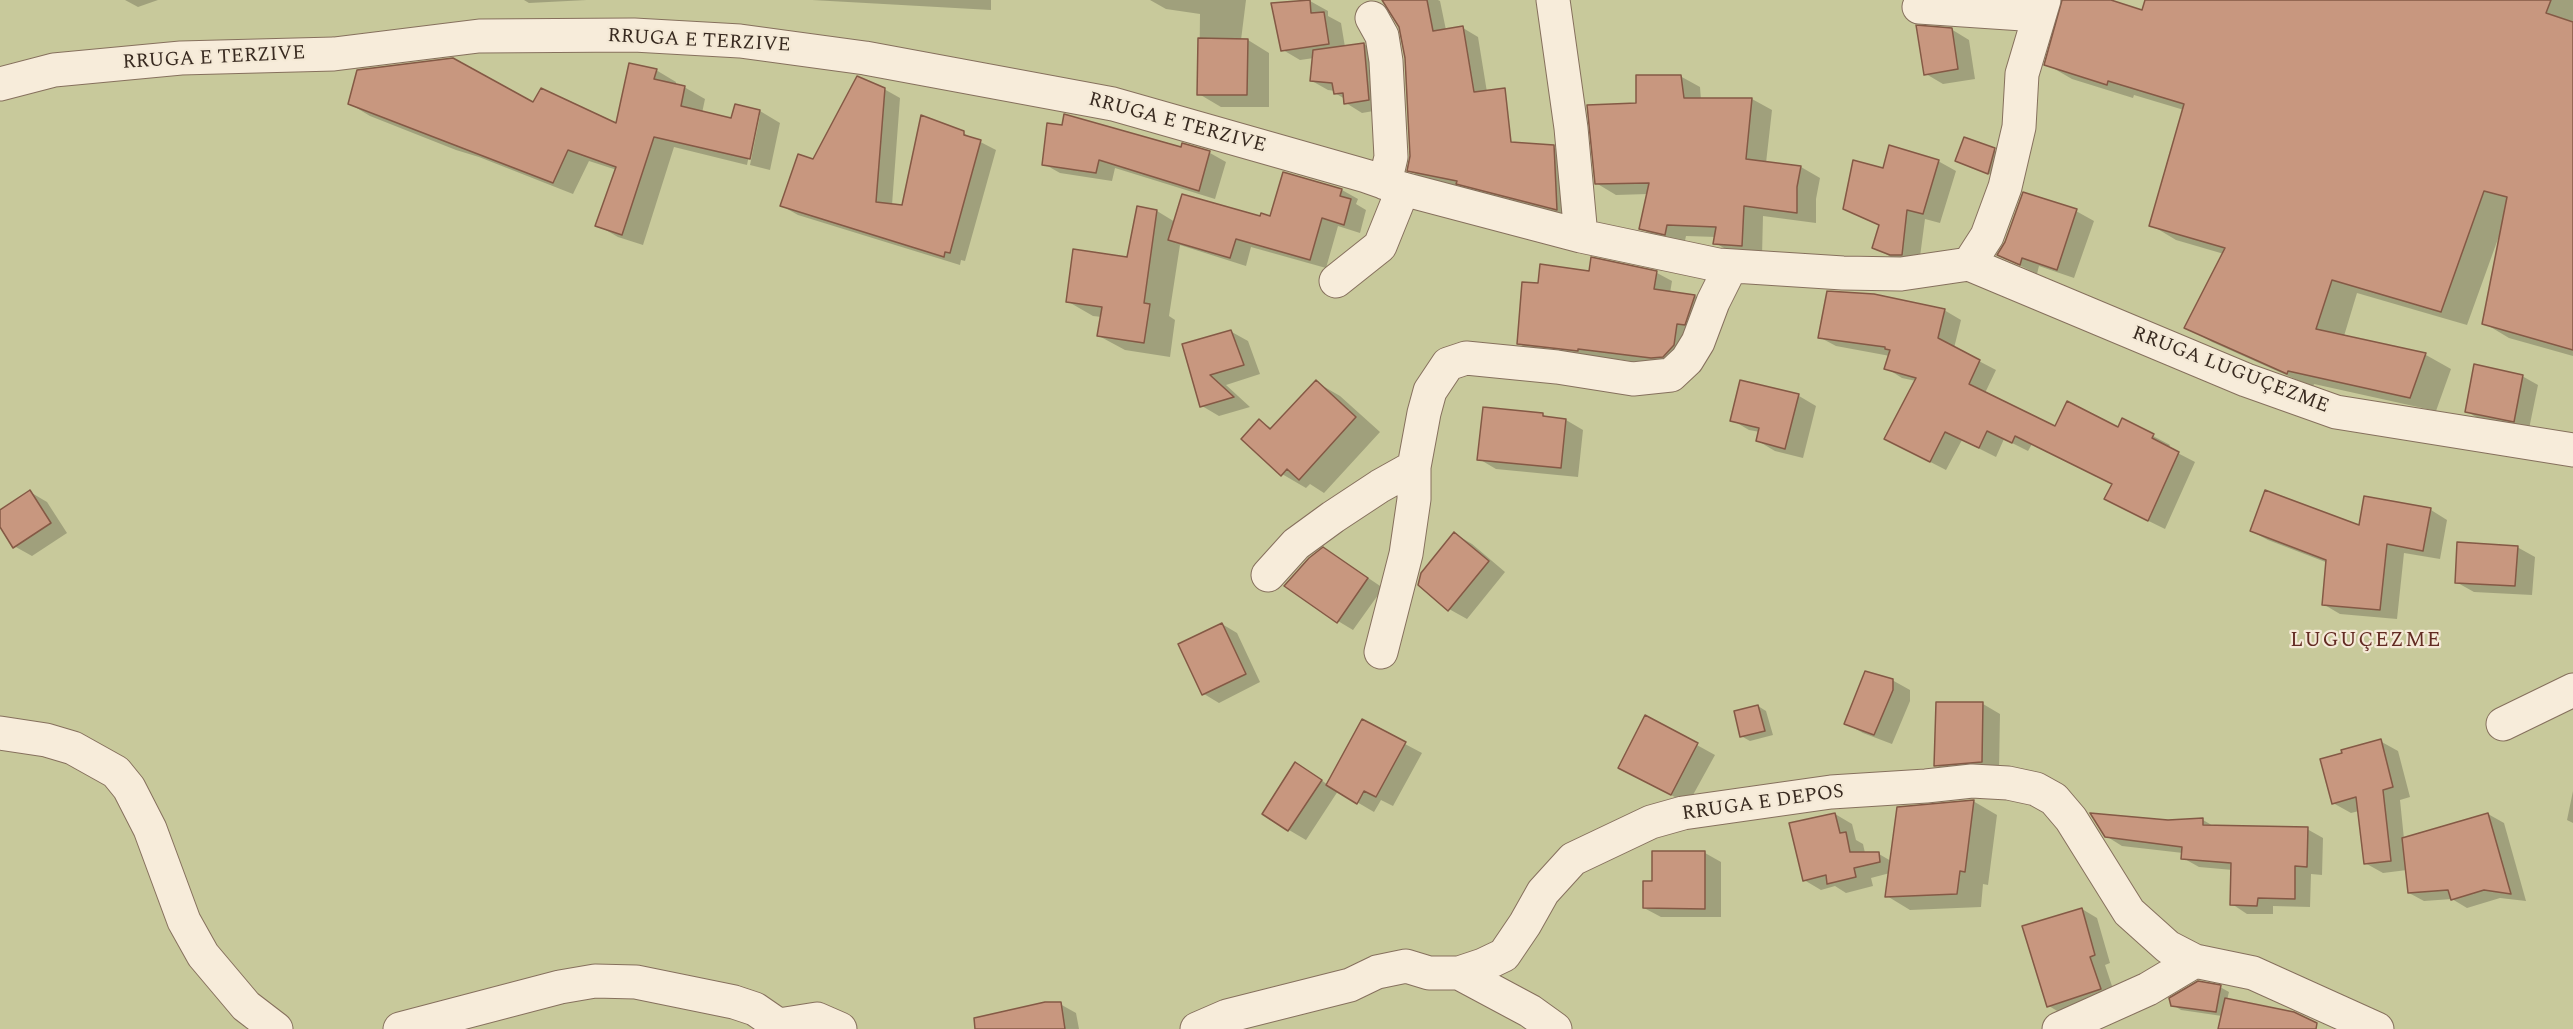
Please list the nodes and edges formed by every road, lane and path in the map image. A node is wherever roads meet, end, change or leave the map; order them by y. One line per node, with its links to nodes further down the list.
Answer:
1 (1552, 0): 7 (street)
2 (1918, 7): 3 (street)
3 (2041, 7): 8 (street)
4 (1372, 18): 6 (street)
5 (0, 84): 6 (street, RRUGA E TERZIVE)
6 (1394, 186): 7 (street, RRUGA E TERZIVE); 10 (street)
7 (1581, 236): 9 (street, RRUGA E TERZIVE)
8 (1969, 264): 9 (street, RRUGA E TERZIVE); 11 (street, RRUGA LUGUÇEZME)
9 (1731, 266): 12 (street)
10 (1336, 281)
11 (2573, 450)
12 (1413, 467): 13 (street); 14 (street)
13 (1268, 576)
14 (1381, 652)
15 (2573, 690): 16 (street)
16 (2502, 724)
17 (0, 734): 21 (street)
18 (2195, 961): 19 (street, RRUGA E DEPOS); 26 (street); 27 (street, RRUGA E DEPOS)
19 (1459, 973): 24 (street, RRUGA E DEPOS); 25 (street)
20 (781, 1027): 22 (street); 23 (street)
21 (276, 1029)
22 (400, 1029)
23 (840, 1029)
24 (1197, 1029)
25 (1555, 1029)
26 (2060, 1029)
27 (2377, 1029)

